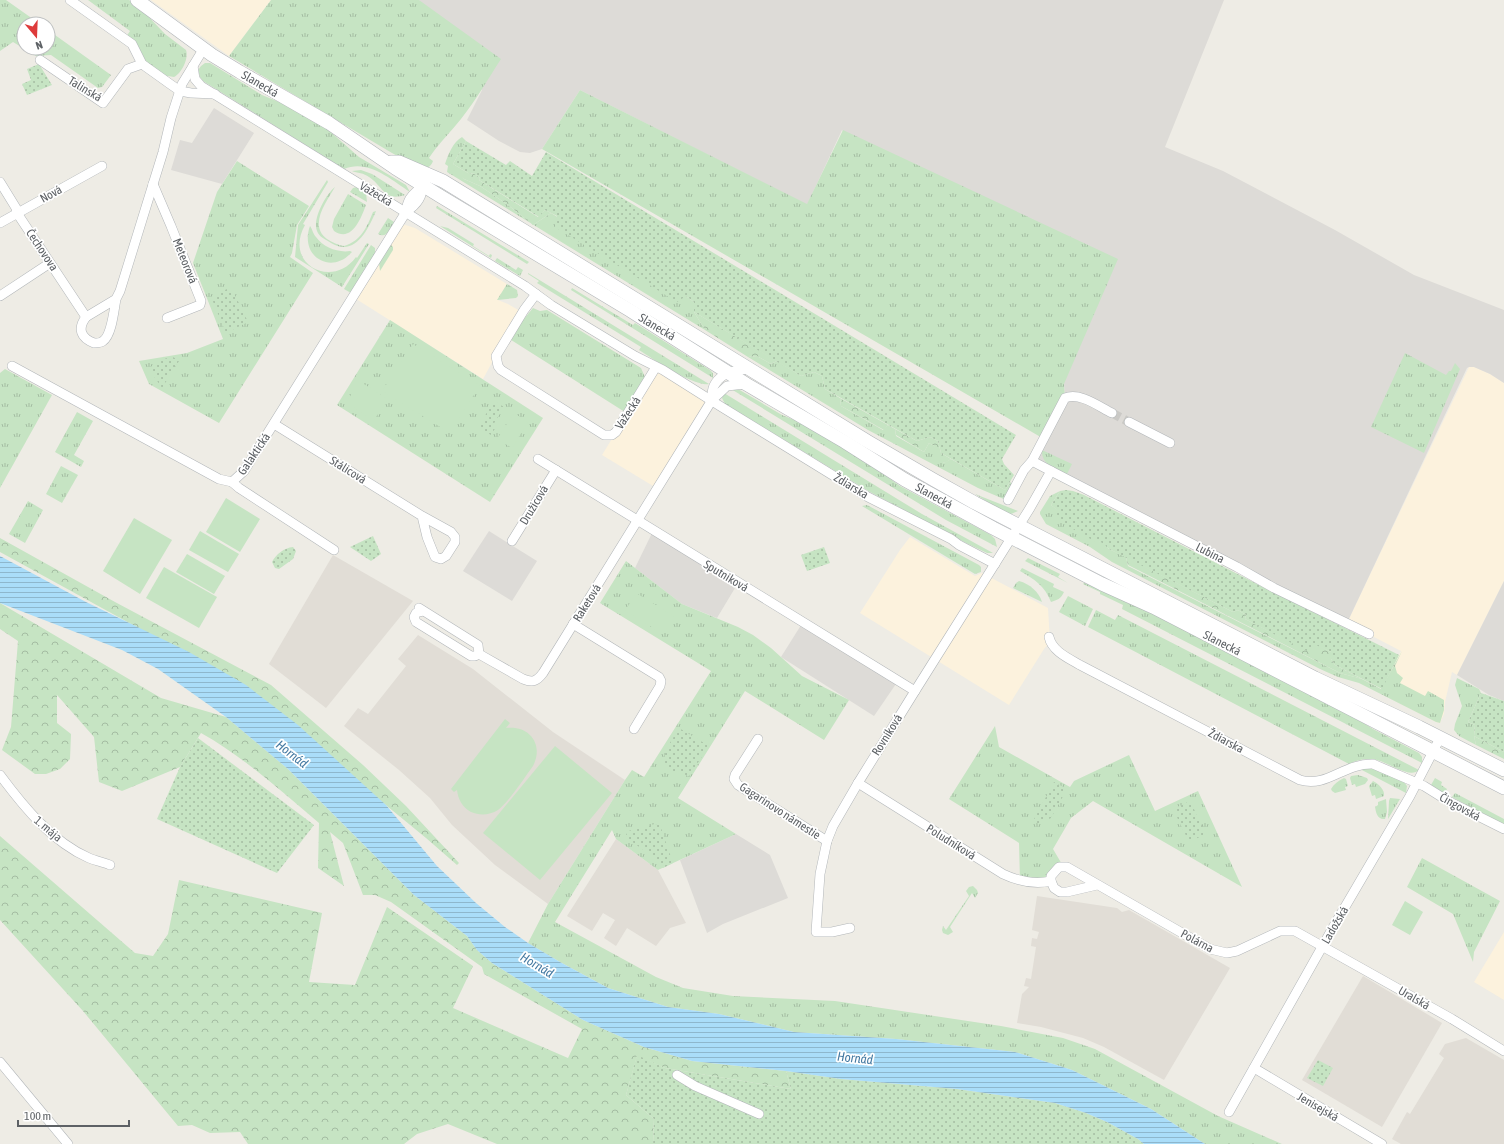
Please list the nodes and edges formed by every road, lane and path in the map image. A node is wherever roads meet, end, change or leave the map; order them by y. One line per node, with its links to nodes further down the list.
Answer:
1 (70, 0): 5 (street)
2 (138, 0): 3 (main road, Slanecká)
3 (204, 48): 6 (street); 10 (main road, Slanecká)
4 (40, 60): 5 (street, Talinská)
5 (142, 64): 7 (street)
6 (193, 66): 7 (street); 8 (street, Važecká)
7 (180, 91): 8 (street, Važecká); 12 (street)
8 (216, 94): 13 (street, Važecká)
9 (102, 166): 14 (street, Nová)
10 (426, 180): 13 (street, Galaktická); 22 (main road, Slanecká); 25 (main road, Slanecká)
11 (0, 182): 14 (street, Čechovova)
12 (153, 184): 19 (street); 21 (street, Meteorová)
13 (406, 212): 17 (street, Važecká); 33 (street, Galaktická)
14 (17, 213): 15 (street, Nová); 16 (street, Čechovova)
15 (0, 224)
16 (50, 263): 18 (street); 20 (street, Čechovova)
17 (536, 294): 24 (street, Važecká); 24 (street, Važecká)
18 (0, 296)
19 (116, 299): 20 (street); 20 (street)
20 (86, 317)
21 (167, 318)
22 (711, 361): 26 (main road, Slanecká); 27 (street, Raketová)
23 (12, 366): 39 (street, Galaktická)
24 (656, 366): 29 (street, Važecká)
25 (750, 369): 26 (street); 43 (main road, Slanecká)
26 (729, 373): 27 (street); 28 (main road, Slanecká)
27 (715, 384): 29 (street); 30 (street, Raketová)
28 (746, 384): 30 (street, Raketová); 44 (main road, Slanecká)
29 (698, 391): 30 (street, Važecká)
30 (712, 400): 42 (street, Raketová); 47 (street, Ždiarska)
31 (1112, 413): 36 (street)
32 (1128, 422): 34 (street)
33 (274, 424): 39 (street, Galaktická); 41 (street, Stálicová)
34 (1170, 443)
35 (538, 459): 37 (street, Sputniková)
36 (1032, 461): 38 (street, Lubina); 40 (street)
37 (556, 470): 42 (street, Sputniková); 45 (street, Družicová)
38 (1051, 471): 43 (street); 49 (street, Lubina)
39 (232, 482): 46 (street)
40 (1008, 500)
41 (422, 516): 41 (street, Stálicová)
42 (638, 522): 48 (street, Raketová); 52 (street, Sputniková)
43 (1019, 525): 44 (street, Rovníková); 54 (main road, Slanecká)
44 (1012, 537): 47 (street, Rovníková); 56 (main road, Slanecká)
45 (512, 541)
46 (334, 550)
47 (995, 564): 52 (street, Rovníková)
48 (573, 624): 51 (street, Raketová); 53 (street)
49 (1369, 634)
50 (1049, 637): 60 (street, Ždiarska)
51 (479, 654): 51 (street, Raketová)
52 (914, 691): 59 (street, Rovníková)
53 (634, 729)
54 (1440, 738): 56 (street, Ladožská); 57 (main road, Slanecká)
55 (758, 739): 63 (street, Gagarinovo námestie)
56 (1434, 751): 60 (street, Ladožská); 61 (main road, Slanecká)
57 (1504, 770)
58 (0, 775): 64 (street, 1. mája)
59 (858, 783): 63 (street, Rovníková); 65 (street, Poludníková)
60 (1416, 784): 62 (street, Čingovská); 68 (street, Ladožská)
61 (1504, 788)
62 (1504, 829)
63 (827, 841): 67 (street, Rovníková)
64 (110, 865)
65 (1051, 881): 66 (street); 66 (street, Polárna)
66 (1098, 885): 68 (street, Polárna)
67 (850, 928)
68 (1322, 947): 69 (street, Uralská); 71 (street, Ladožská)
69 (1504, 1051)
70 (0, 1062): 75 (street)
71 (1254, 1068): 73 (street, Ladožská); 76 (street, Jenisejská)
72 (677, 1075): 74 (street)
73 (1229, 1112)
74 (759, 1114)
75 (68, 1144)
76 (1382, 1144)

